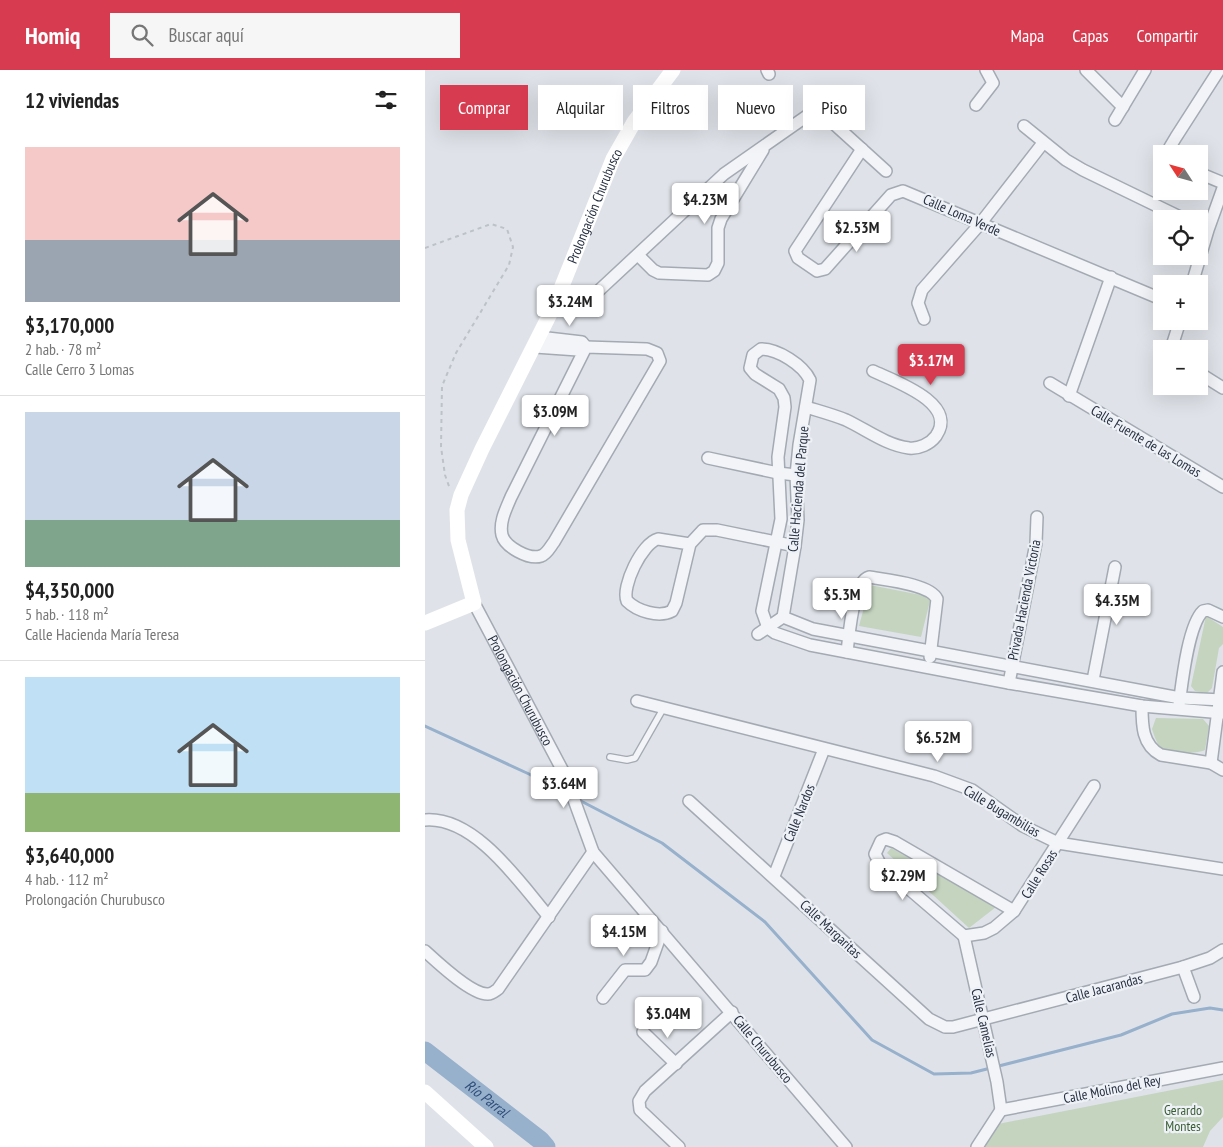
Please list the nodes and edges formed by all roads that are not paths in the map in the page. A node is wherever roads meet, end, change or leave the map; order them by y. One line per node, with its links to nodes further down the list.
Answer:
1 (673, 70): 24 (main road, Prolongación Churubusco)
2 (986, 70): 6 (street)
3 (1086, 70): 7 (street)
4 (1145, 70): 7 (street)
5 (1219, 70): 11 (street)
6 (976, 105)
7 (1123, 107): 8 (street)
8 (1115, 120)
9 (1024, 126): 10 (street)
10 (1043, 143): 18 (street); 20 (street)
11 (1173, 145)
12 (766, 146): 13 (street); 21 (street); 21 (street)
13 (862, 149): 14 (street); 20 (street, Calle Loma Verde)
14 (886, 171)
15 (1208, 176): 16 (street)
16 (1223, 182)
17 (1223, 188): 19 (street)
18 (1166, 210)
19 (1208, 218)
20 (980, 224): 22 (street, Calle Loma Verde); 25 (street)
21 (639, 255): 24 (street)
22 (1111, 277): 23 (street, Calle Loma Verde); 32 (street)
23 (1153, 296)
24 (554, 306): 26 (main road, Prolongación Churubusco)
25 (923, 319)
26 (537, 342): 27 (street); 43 (main road, Prolongación Churubusco)
27 (586, 347): 27 (street)
28 (873, 371): 33 (street)
29 (1208, 379): 31 (street)
30 (1050, 382): 32 (street, Calle Fuente de las Lomas)
31 (1223, 388)
32 (1069, 396): 37 (street, Calle Fuente de las Lomas)
33 (806, 407): 35 (street, Calle Hacienda del Parque); 36 (street, Calle Hacienda del Parque)
34 (708, 458): 35 (street)
35 (778, 473): 36 (street); 39 (street, Calle Hacienda del Parque)
36 (797, 474): 41 (street, Calle Hacienda del Parque)
37 (1223, 487)
38 (1037, 516): 51 (street, Privada Hacienda Victoria)
39 (777, 543): 40 (street); 41 (street); 47 (street, Calle Hacienda del Parque)
40 (690, 544): 40 (street)
41 (795, 546): 44 (street, Calle Hacienda del Parque)
42 (1115, 567): 54 (street)
43 (474, 602): 46 (main road); 69 (street, Prolongación Churubusco)
44 (783, 617): 47 (street); 48 (street)
45 (1223, 617): 58 (street)
46 (425, 623)
47 (763, 631): 50 (street)
48 (850, 634): 49 (street); 49 (street); 50 (street)
49 (931, 650): 51 (street); 52 (street)
50 (847, 652): 52 (street)
51 (1011, 665): 54 (street); 55 (street, Privada Hacienda Victoria)
52 (929, 666): 55 (street)
53 (1223, 672): 56 (street)
54 (1093, 680): 58 (street)
55 (1009, 683): 59 (street)
56 (1222, 700): 58 (street); 61 (street)
57 (637, 701): 60 (street, Calle Bugambilias)
58 (1179, 703): 59 (street); 61 (street)
59 (1143, 706): 64 (street)
60 (663, 709): 62 (street, Calle Bugambilias); 63 (lane)
61 (1221, 712): 64 (street)
62 (824, 749): 70 (street, Calle Bugambilias); 73 (street, Calle Nardos)
63 (610, 757)
64 (1211, 764): 65 (street)
65 (1223, 770)
66 (1094, 786): 70 (street, Calle Rosas)
67 (689, 801): 73 (street, Calle Margaritas)
68 (425, 820): 75 (street)
69 (588, 834): 71 (street, Calle Churubusco)
70 (1058, 843): 72 (street, Calle Bugambilias); 74 (street, Calle Rosas)
71 (593, 852): 75 (street); 76 (street, Calle Churubusco)
72 (1223, 869)
73 (774, 876): 84 (street, Calle Margaritas)
74 (1014, 911): 77 (street, Calle Rosas); 77 (street)
75 (549, 917): 79 (street)
76 (662, 931): 82 (street); 83 (street, Calle Churubusco)
77 (964, 936): 84 (street, Calle Camelias)
78 (1223, 950): 80 (street, Calle Jacarandas)
79 (425, 951)
80 (1183, 967): 81 (street); 84 (street, Calle Jacarandas)
81 (1194, 997)
82 (603, 998)
83 (732, 1012): 86 (street); 92 (street, Calle Churubusco)
84 (983, 1020): 89 (street, Calle Camelias)
85 (643, 1032): 86 (street)
86 (676, 1064): 91 (street)
87 (1223, 1068): 89 (street, Calle Molino del Rey)
88 (425, 1092): 90 (main road)
89 (1001, 1110): 93 (street)
90 (487, 1147)
91 (679, 1147)
92 (847, 1147)
93 (977, 1147)

